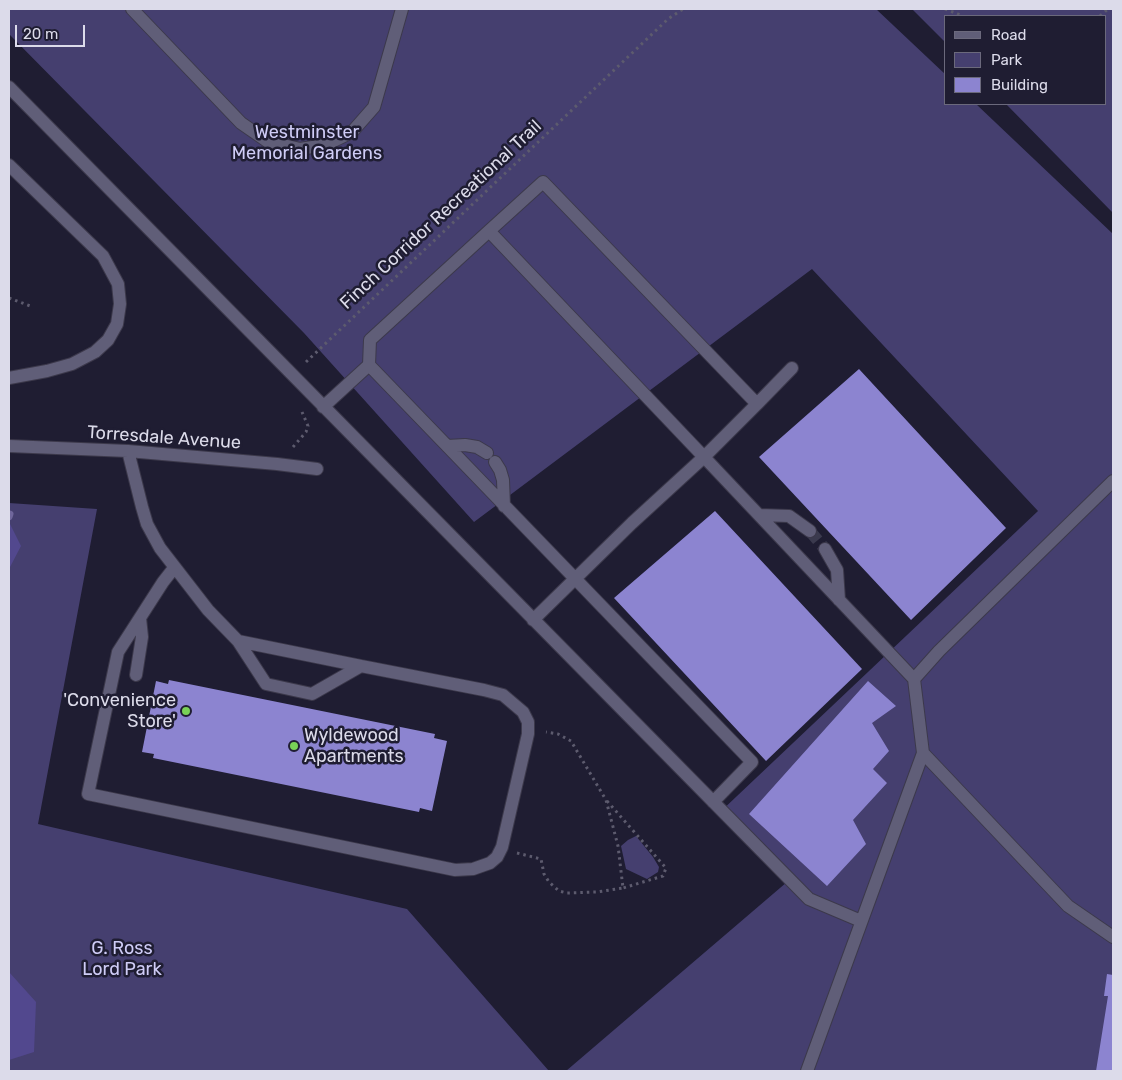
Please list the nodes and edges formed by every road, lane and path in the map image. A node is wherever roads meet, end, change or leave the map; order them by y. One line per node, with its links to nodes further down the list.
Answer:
1 (132, 9): 2 (street)
2 (402, 9)
3 (683, 9): 14 (path, Finch Corridor Recreational Trail)
4 (945, 9): 5 (path)
5 (960, 15)
6 (9, 87): 14 (street)
7 (9, 165): 13 (street)
8 (489, 231): 11 (street); 15 (street); 20 (street)
9 (9, 298): 10 (path)
10 (33, 308)
11 (368, 365): 16 (street); 18 (street)
12 (792, 368): 15 (street)
13 (9, 378)
14 (296, 379): 16 (street); 21 (path)
15 (757, 404): 20 (street)
16 (323, 407): 32 (street)
17 (9, 446): 19 (street, Torresdale Avenue)
18 (447, 446): 24 (street); 24 (street)
19 (128, 451): 21 (street, Torresdale Avenue); 28 (street)
20 (704, 457): 25 (street); 29 (street)
21 (277, 464): 22 (street, Torresdale Avenue)
22 (317, 469)
23 (1113, 481): 36 (street)
24 (504, 506): 29 (street)
25 (759, 515): 26 (street); 30 (street)
26 (810, 531)
27 (825, 549): 30 (street)
28 (174, 568): 31 (street); 33 (street)
29 (575, 579): 32 (street); 40 (street)
30 (839, 600): 36 (street)
31 (140, 618): 34 (street); 35 (street)
32 (534, 620): 40 (street)
33 (238, 641): 34 (street); 34 (street)
34 (361, 666)
35 (136, 675)
36 (914, 679): 38 (street)
37 (538, 731): 39 (path)
38 (923, 753): 43 (street); 44 (street)
39 (606, 800): 42 (path); 42 (path)
40 (713, 802): 43 (street)
41 (512, 852): 42 (path)
42 (624, 888)
43 (861, 922): 45 (street)
44 (1113, 937)
45 (807, 1071)

